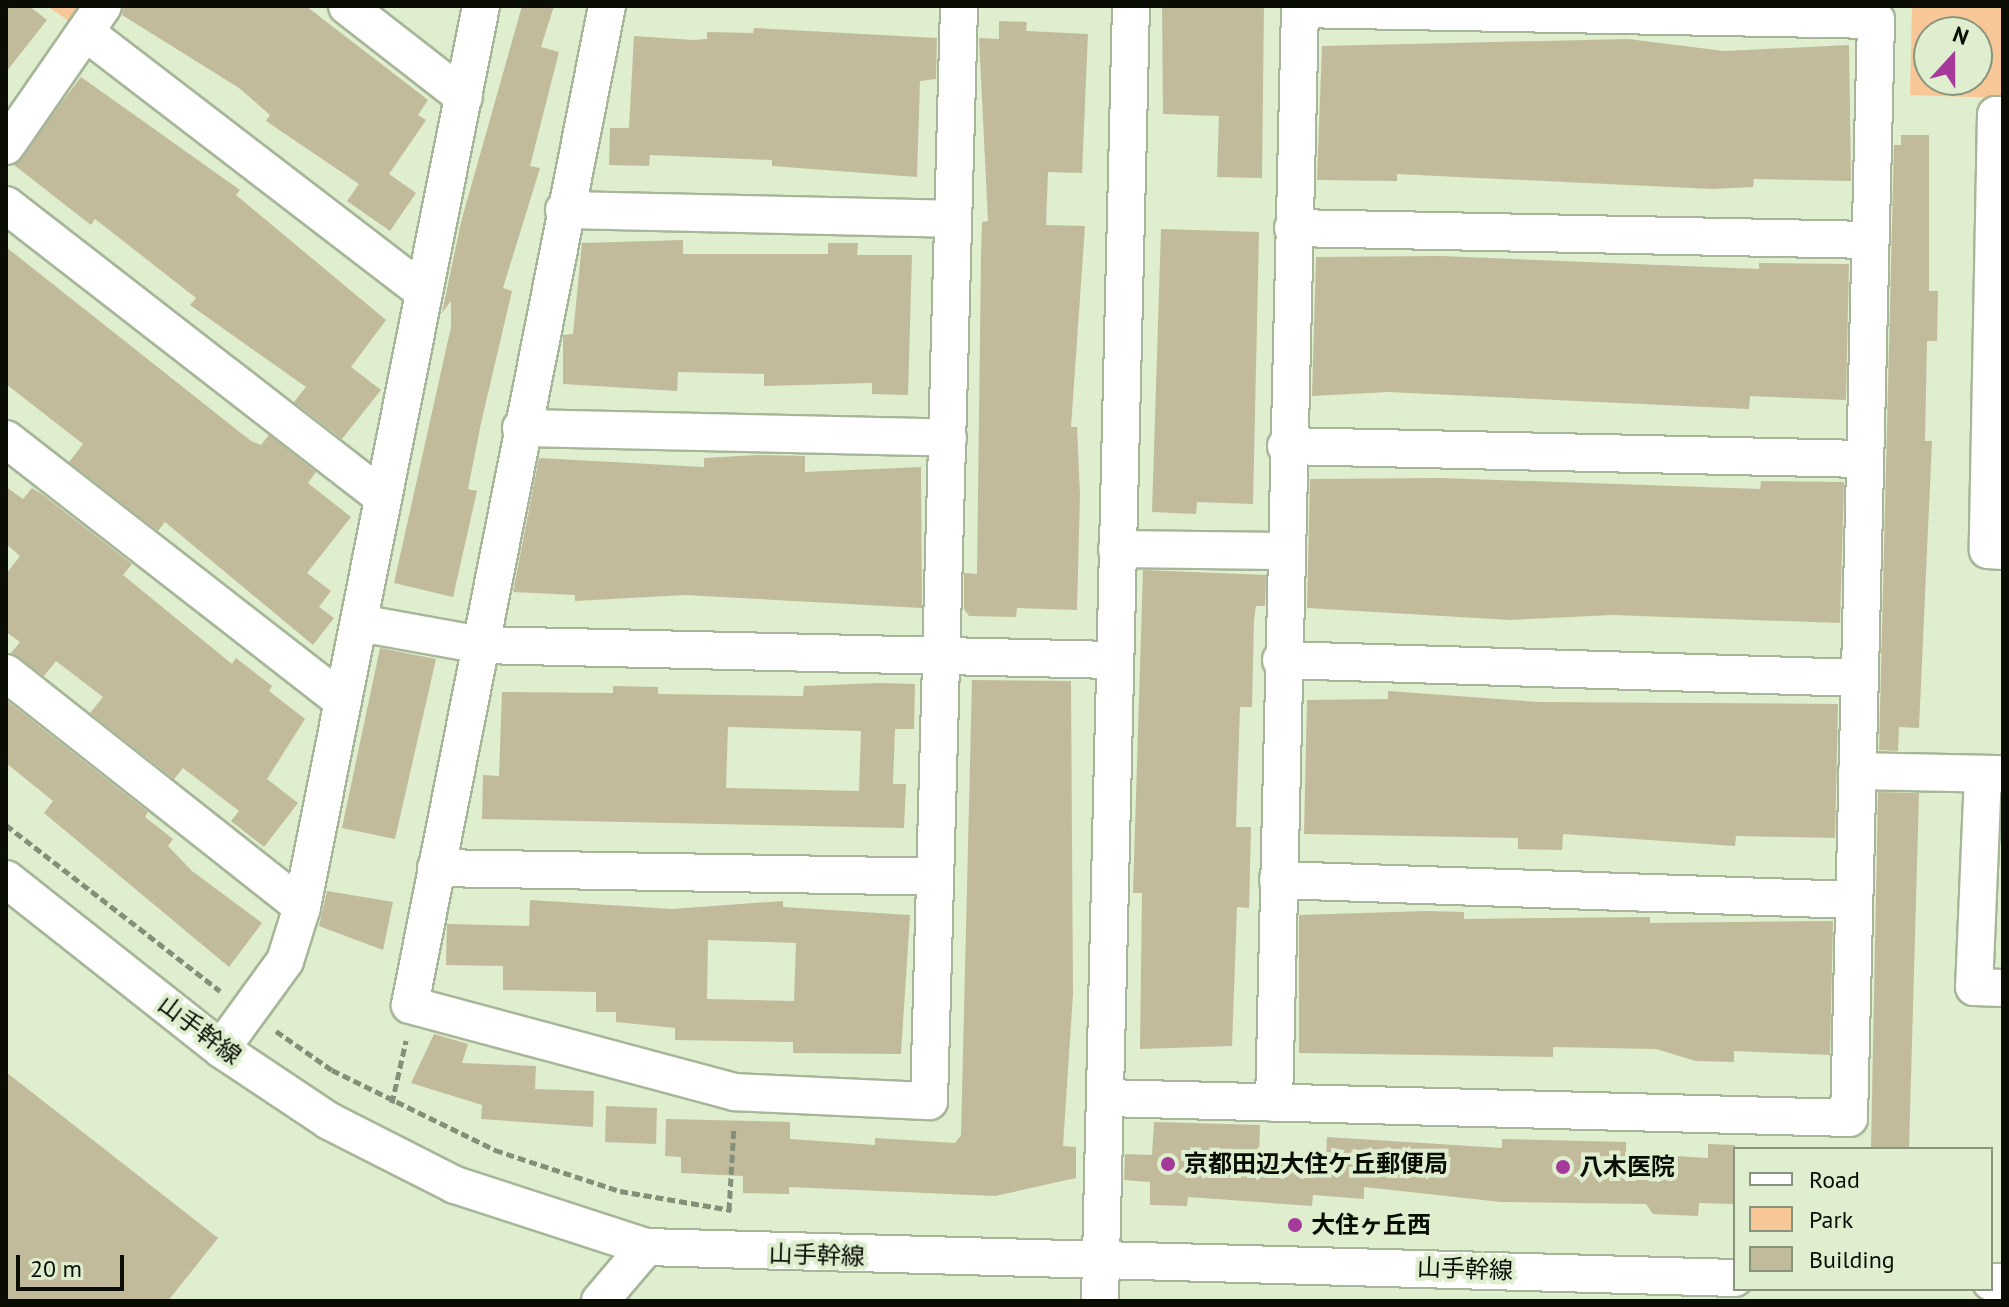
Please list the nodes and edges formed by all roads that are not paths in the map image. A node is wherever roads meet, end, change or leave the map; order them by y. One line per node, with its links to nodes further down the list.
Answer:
1 (347, 6): 8 (street)
2 (481, 6): 8 (street)
3 (607, 6): 12 (street)
4 (959, 6): 13 (street)
5 (1131, 6): 24 (street)
6 (1300, 7): 14 (street); 15 (street)
7 (94, 19): 10 (street); 16 (street)
8 (464, 97): 16 (street)
9 (2003, 115): 17 (street)
10 (6, 146)
11 (6, 205): 23 (street)
12 (564, 210): 13 (street); 18 (street)
13 (953, 219): 19 (street)
14 (1293, 228): 15 (street); 21 (street)
15 (1870, 240): 22 (street)
16 (424, 292): 23 (street)
17 (1997, 334): 26 (street)
18 (521, 428): 19 (street); 28 (street)
19 (948, 438): 29 (street)
20 (6, 439): 34 (street)
21 (1286, 446): 22 (street); 25 (street)
22 (1865, 459): 33 (street)
23 (383, 497): 27 (street)
24 (1117, 549): 25 (street); 30 (street)
25 (1282, 551): 31 (street)
26 (2003, 551)
27 (359, 623): 28 (street); 34 (street)
28 (481, 645): 29 (street); 37 (street)
29 (941, 656): 30 (street); 38 (street)
30 (1115, 660): 45 (street)
31 (1281, 660): 33 (street); 40 (street)
32 (6, 673): 42 (street)
33 (1859, 678): 35 (street)
34 (343, 701): 42 (street)
35 (1857, 771): 36 (street); 41 (street)
36 (1993, 774): 43 (street)
37 (436, 868): 38 (street); 38 (street)
38 (932, 877)
39 (6, 879): 44 (street, 山手幹線)
40 (1278, 880): 41 (street); 46 (street)
41 (1853, 900): 46 (street)
42 (302, 907): 44 (street)
43 (2003, 988)
44 (221, 1049): 47 (street, 山手幹線)
45 (1106, 1098): 46 (street); 48 (street)
46 (1274, 1103)
47 (646, 1247): 48 (street, 山手幹線); 50 (street)
48 (1100, 1262): 49 (street, 山手幹線); 51 (street)
49 (1733, 1278)
50 (600, 1301)
51 (1100, 1301)

